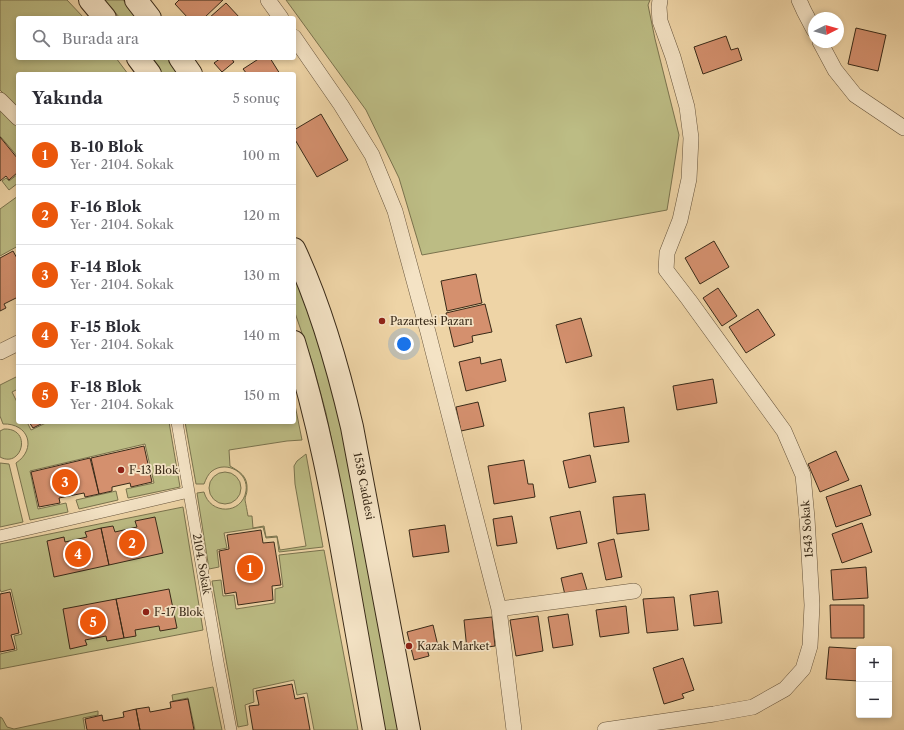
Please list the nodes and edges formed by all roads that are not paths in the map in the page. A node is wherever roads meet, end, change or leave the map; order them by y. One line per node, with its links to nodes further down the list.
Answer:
1 (90, 0): 6 (main road)
2 (136, 0): 7 (main road)
3 (268, 0): 8 (street)
4 (660, 0): 32 (street, 1543 Sokak)
5 (799, 0): 9 (street)
6 (103, 16)
7 (148, 16)
8 (280, 16)
9 (808, 19)
10 (296, 40): 27 (street)
11 (823, 48): 18 (street)
12 (140, 60): 14 (main road)
13 (181, 60): 15 (main road)
14 (148, 72)
15 (190, 72)
16 (0, 100): 17 (street)
17 (16, 116)
18 (904, 128)
19 (296, 254): 30 (main road, 1538 Caddesi)
20 (16, 344): 22 (street)
21 (296, 348): 29 (main road)
22 (0, 352)
23 (178, 424): 24 (street, 2104. Sokak)
24 (189, 492): 25 (street); 28 (street, 2104. Sokak)
25 (0, 536)
26 (634, 591): 27 (street)
27 (499, 609): 31 (street)
28 (231, 730)
29 (374, 730)
30 (409, 730)
31 (514, 730)
32 (605, 730)

